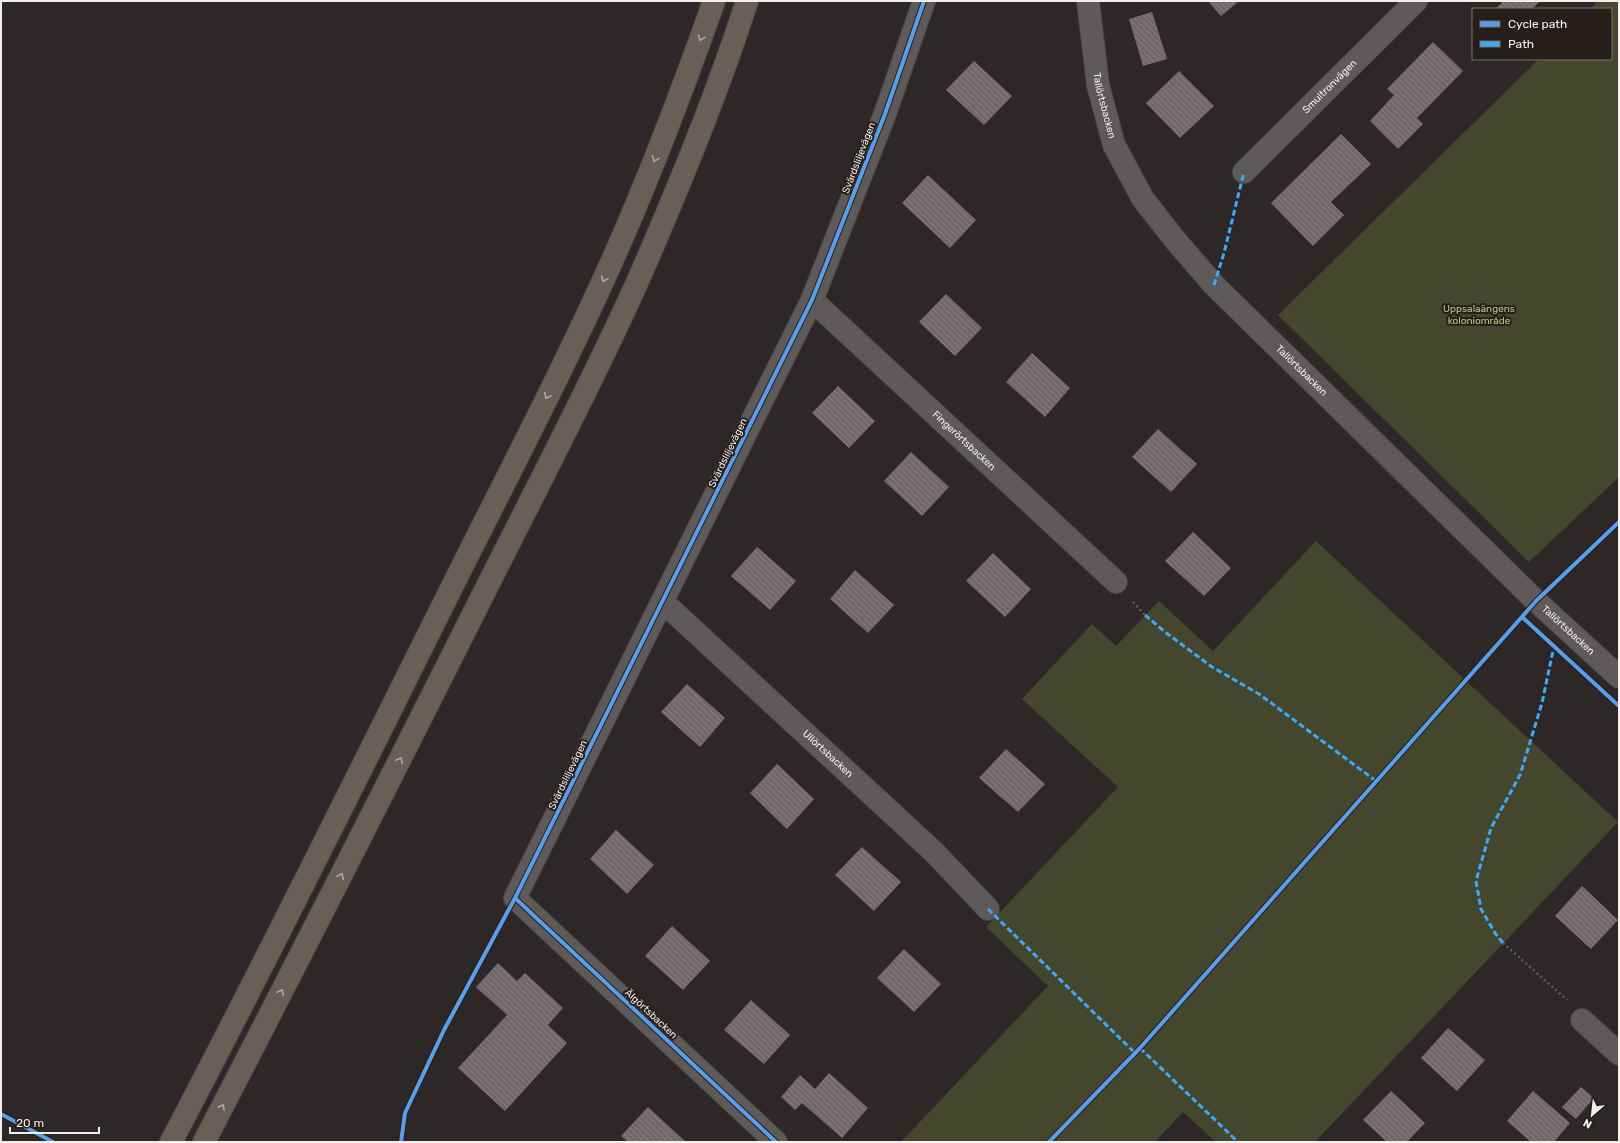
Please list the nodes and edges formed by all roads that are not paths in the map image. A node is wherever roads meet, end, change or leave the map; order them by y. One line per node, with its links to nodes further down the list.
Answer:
1 (714, 1): 15 (highway, one-way to 15)
2 (747, 1): 16 (highway, one-way to 2)
3 (924, 1): 7 (street, Svärdsliljevägen)
4 (1088, 1): 10 (street, Tallörtsbacken)
5 (1416, 1): 6 (street, Smultronvägen)
6 (1244, 172)
7 (812, 300): 8 (street, Fingerörtsbacken); 9 (street, Svärdsliljevägen)
8 (1116, 582)
9 (663, 602): 11 (street, Svärdsliljevägen); 12 (street, Ullörtsbacken)
10 (1619, 677)
11 (516, 898): 17 (street, Älgörtsbacken)
12 (988, 909)
13 (1582, 1020): 14 (street)
14 (1619, 1054)
15 (171, 1142)
16 (204, 1142)
17 (776, 1142)

